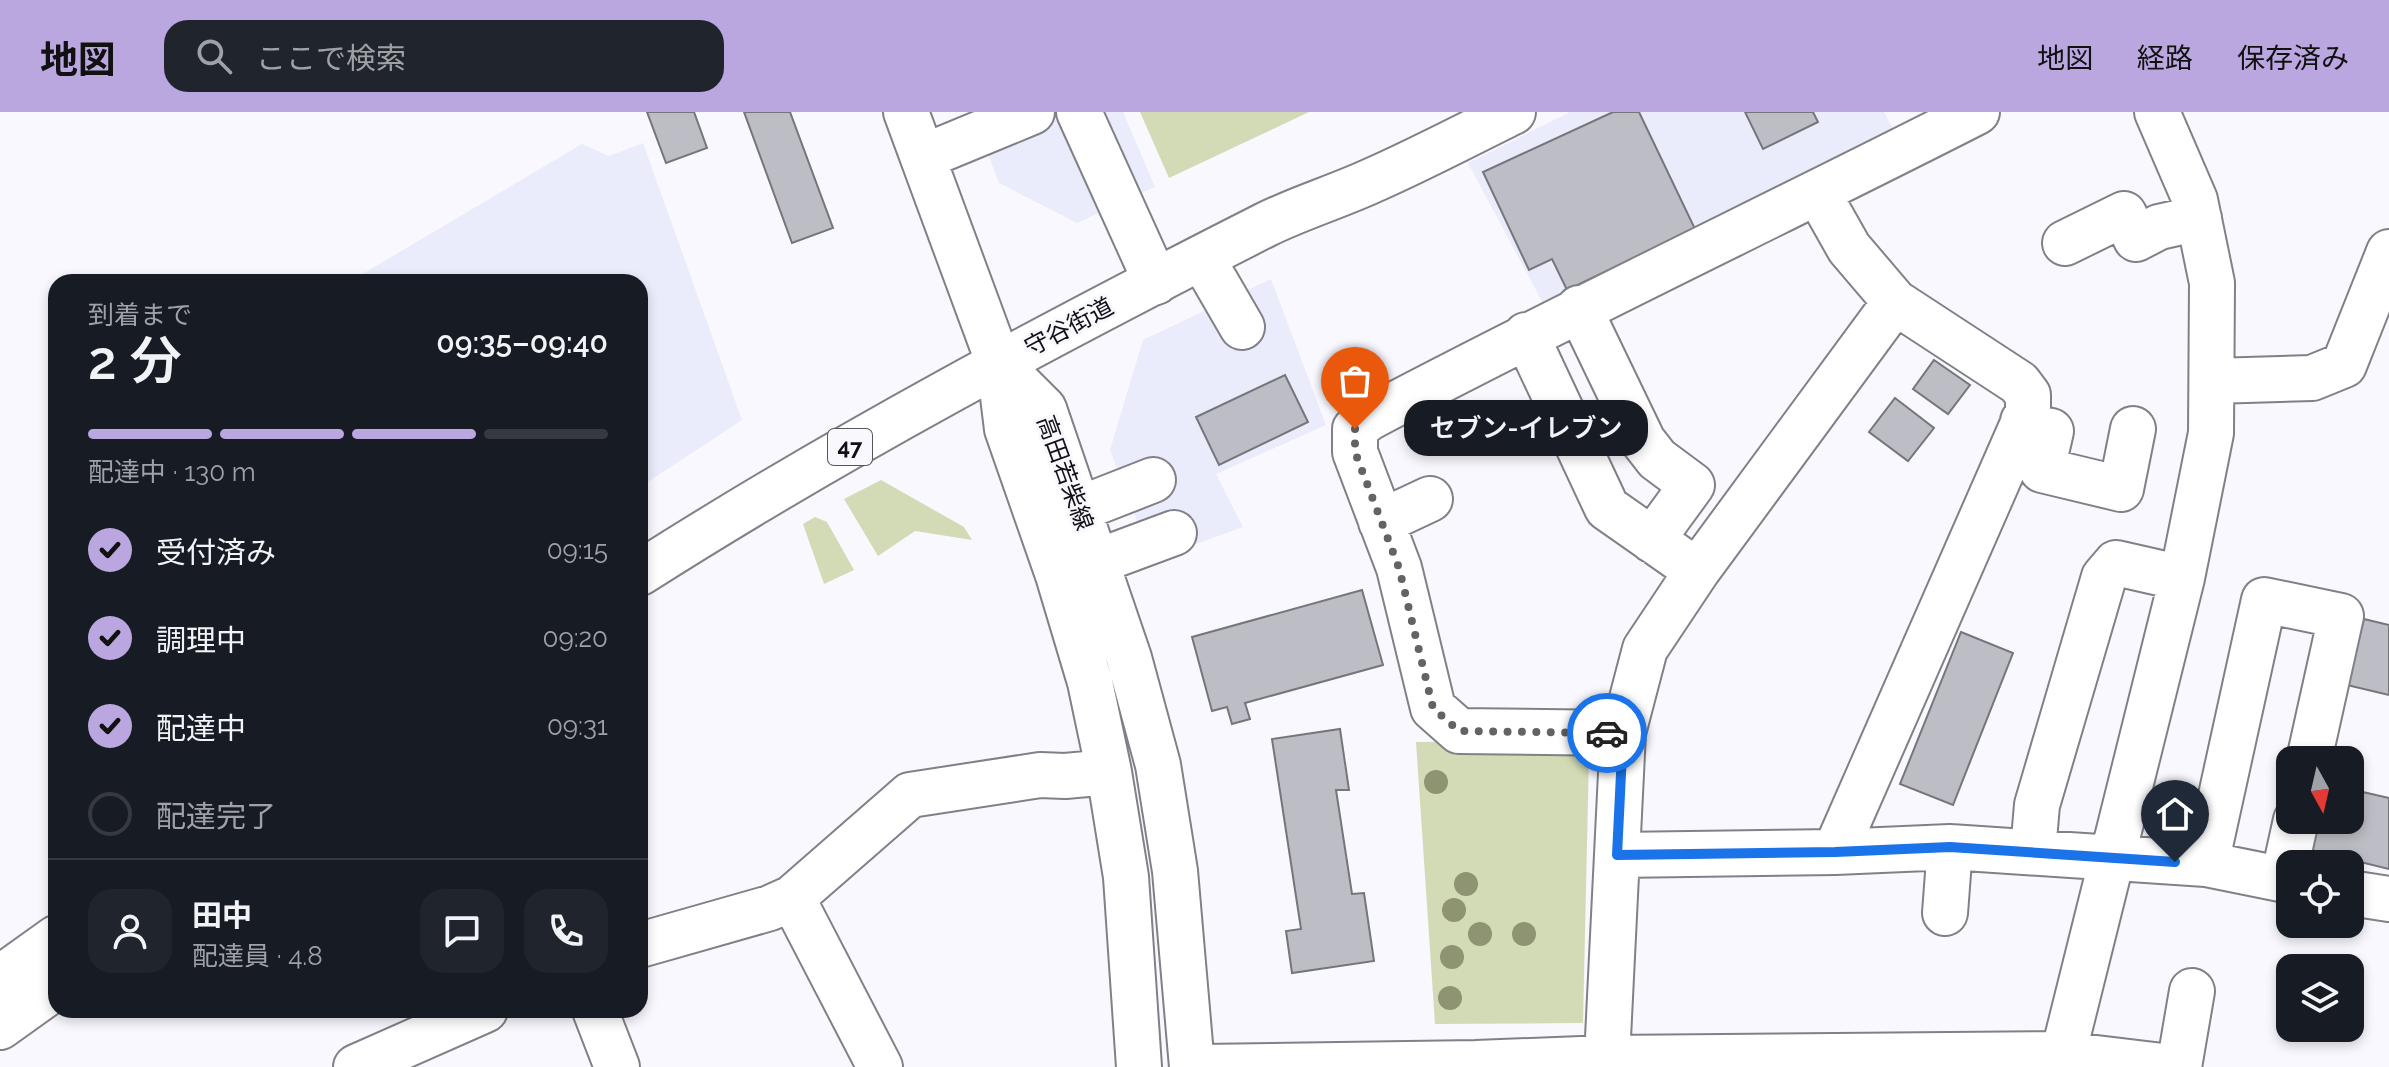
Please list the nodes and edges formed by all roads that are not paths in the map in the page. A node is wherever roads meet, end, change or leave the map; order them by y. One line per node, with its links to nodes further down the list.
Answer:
1 (906, 112): 7 (street)
2 (1032, 112): 7 (street)
3 (1079, 112): 13 (street)
4 (1513, 112): 12 (street, 守谷街道 / 47)
5 (1977, 112): 8 (street)
6 (2157, 112): 9 (street)
7 (923, 157): 18 (street)
8 (1818, 193): 14 (street); 15 (street)
9 (2199, 218): 10 (street); 19 (street)
10 (2065, 243)
11 (2389, 252): 19 (street)
12 (1202, 258): 13 (street, 守谷街道 / 47); 16 (street)
13 (1156, 282): 18 (street, 守谷街道 / 47)
14 (1895, 302): 20 (street); 30 (street)
15 (1579, 308): 17 (street); 27 (street)
16 (1242, 327)
17 (1526, 335): 25 (street); 27 (street)
18 (999, 364): 24 (street, 高田若柴線); 29 (street, 守谷街道 / 47); 34 (street, 高田若柴線)
19 (2213, 381): 31 (street)
20 (2023, 421): 21 (street); 37 (street)
21 (2133, 429)
22 (1153, 480): 24 (street)
23 (1430, 499): 25 (street)
24 (1079, 509): 28 (street, 高田若柴線)
25 (1381, 522): 32 (street)
26 (1174, 533): 28 (street)
27 (1652, 540): 30 (street)
28 (1096, 562): 61 (street, 高田若柴線)
29 (648, 568)
30 (1697, 571): 32 (street)
31 (2182, 578): 36 (street); 39 (street)
32 (1623, 733): 38 (street)
33 (2312, 746): 40 (street)
34 (1109, 772): 46 (street); 60 (street, 高田若柴線)
35 (1950, 847): 36 (street); 37 (street); 45 (street)
36 (2033, 851): 39 (street)
37 (1835, 852): 38 (street)
38 (1617, 855): 54 (street)
39 (2113, 857): 40 (street); 55 (street)
40 (2206, 864): 41 (street)
41 (2276, 878)
42 (2364, 895): 43 (street)
43 (2389, 899)
44 (797, 907): 59 (street)
45 (1945, 913)
46 (648, 943)
47 (48, 944): 48 (street)
48 (0, 978)
49 (2192, 991): 64 (street)
50 (48, 993): 53 (street)
51 (467, 1018): 57 (street)
52 (598, 1018): 58 (street)
53 (0, 1027)
54 (1607, 1058): 55 (street); 56 (street)
55 (2061, 1061): 63 (street)
56 (1476, 1065): 62 (street)
57 (356, 1067)
58 (617, 1067)
59 (880, 1067)
60 (1139, 1067)
61 (1192, 1067)
62 (1202, 1067)
63 (2171, 1067)
64 (2179, 1067)

